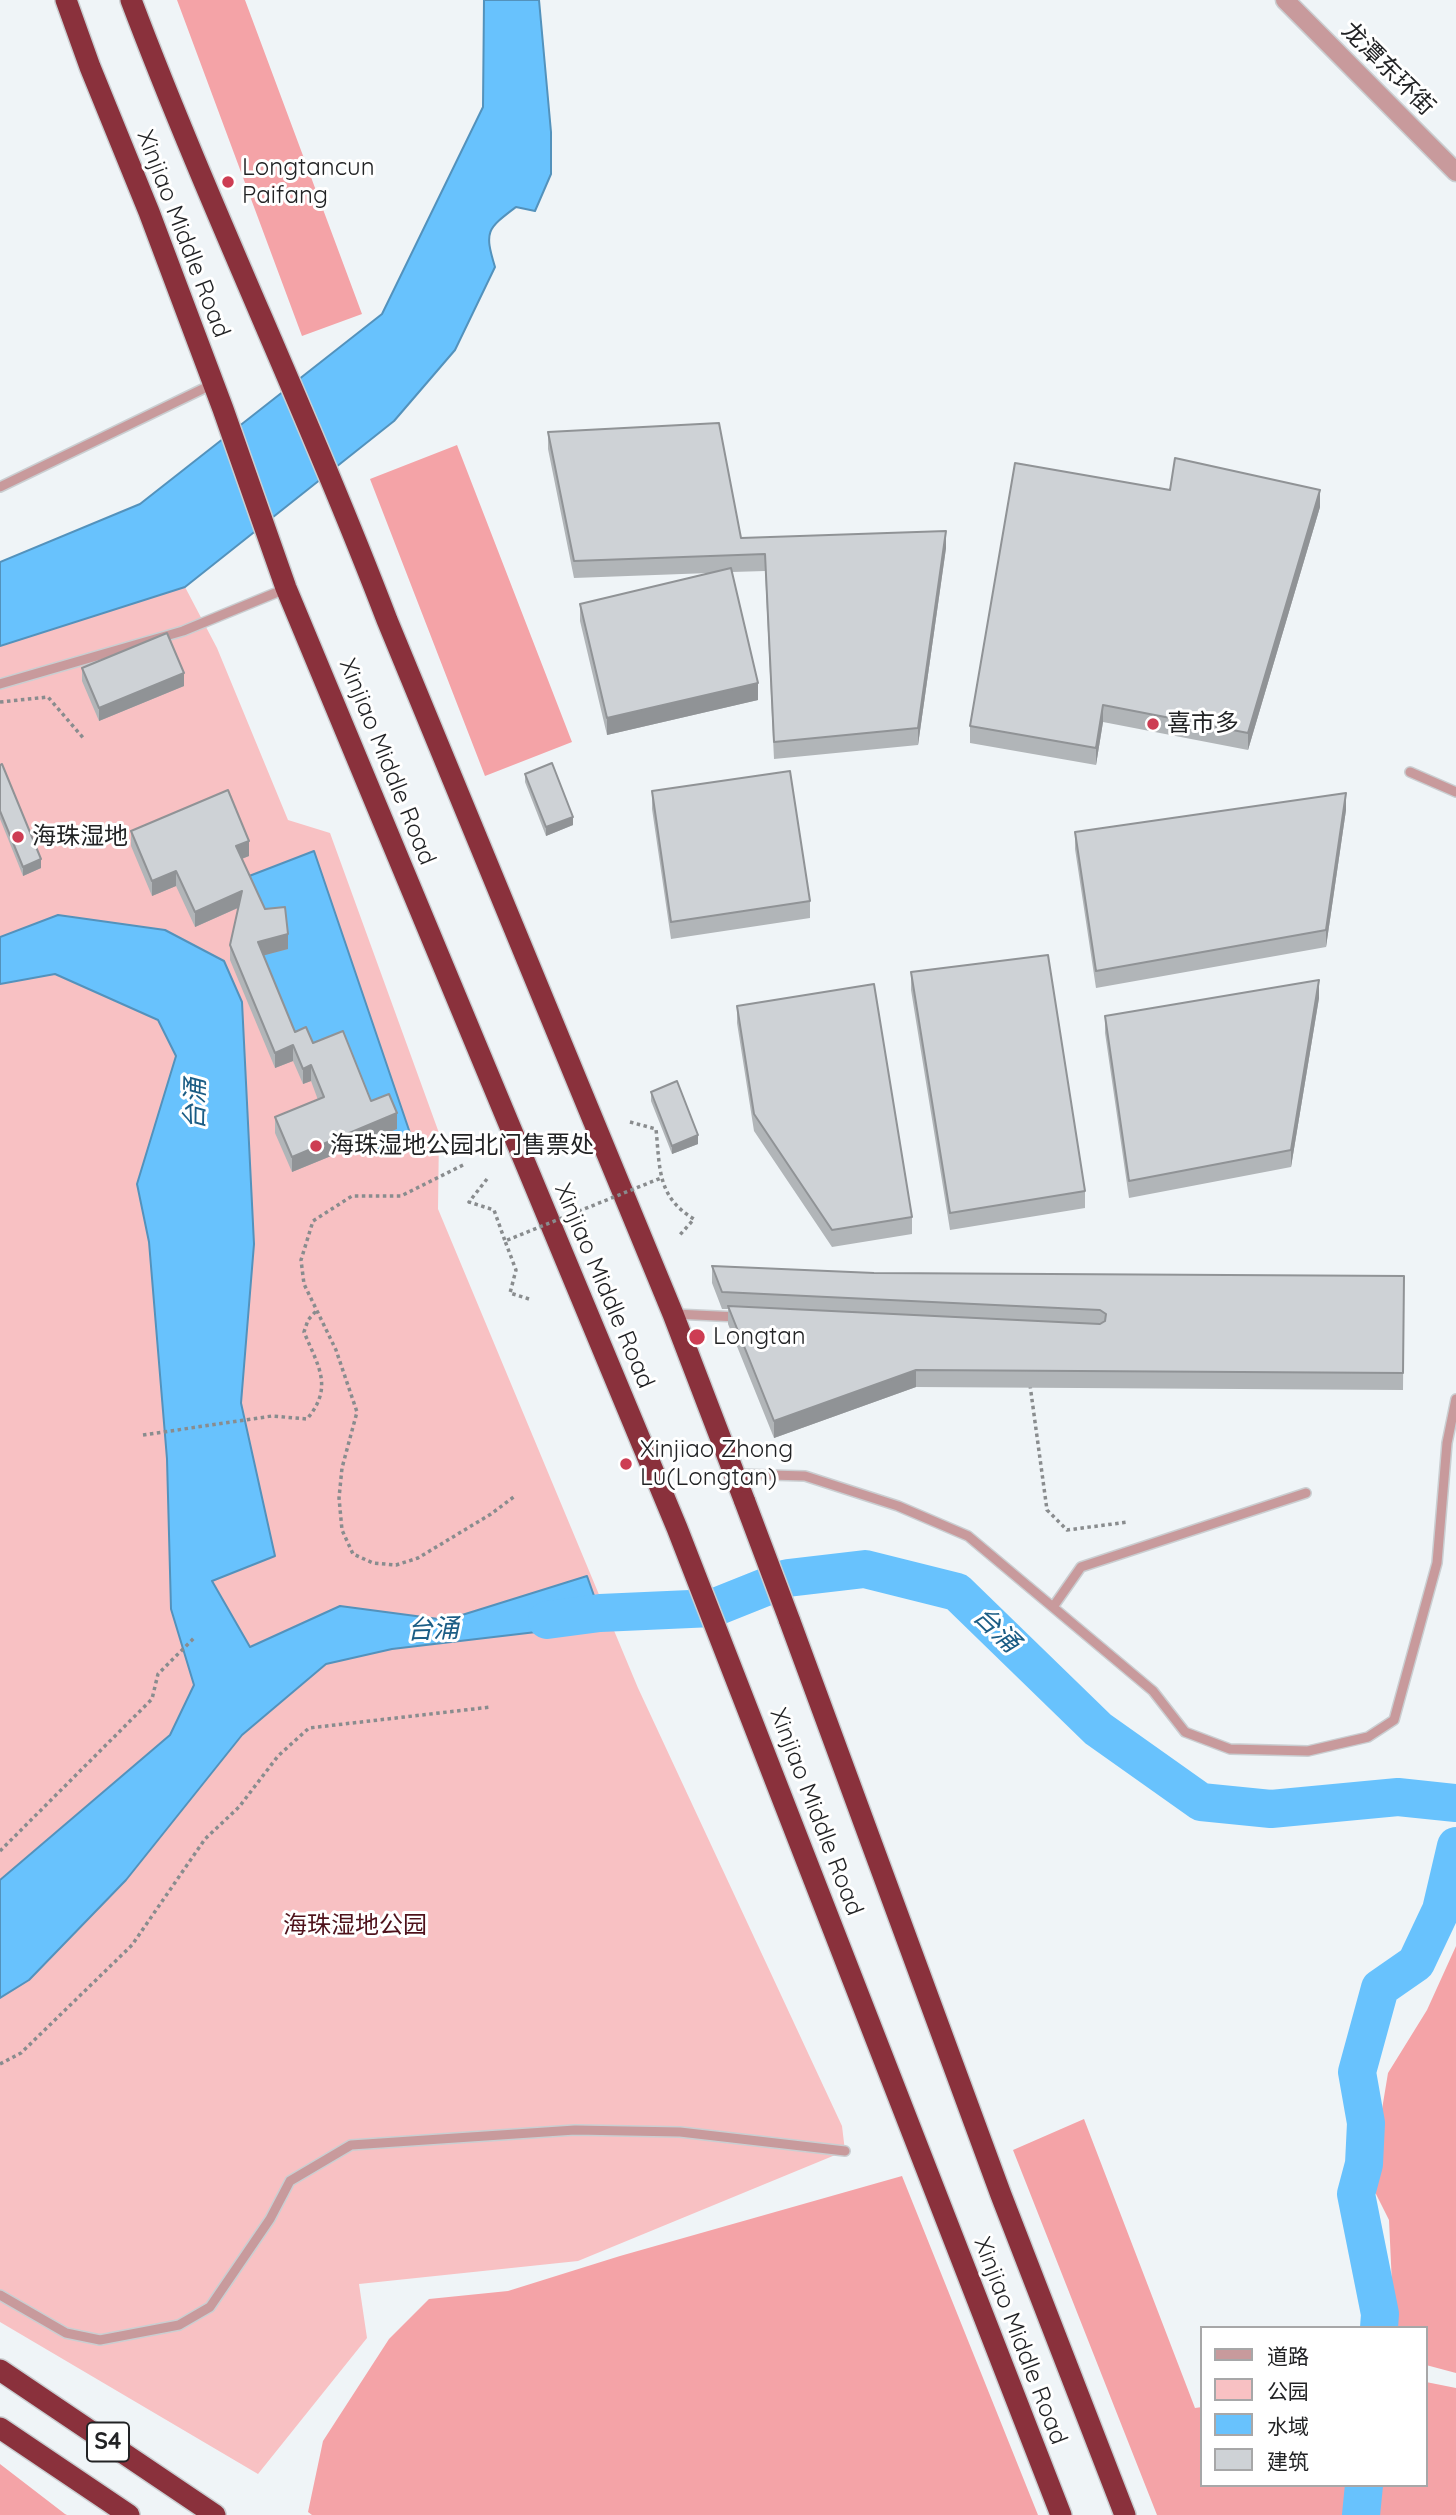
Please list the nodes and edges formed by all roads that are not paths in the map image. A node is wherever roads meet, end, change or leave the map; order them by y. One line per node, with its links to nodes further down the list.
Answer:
1 (65, 0): 5 (highway, Xinjiao Middle Road)
2 (131, 0): 11 (highway, Xinjiao Middle Road)
3 (1285, 0): 4 (street, 龙潭东环街)
4 (1456, 172)
5 (213, 384): 6 (lane); 7 (highway, Xinjiao Middle Road)
6 (0, 487)
7 (286, 588): 8 (lane); 23 (highway, Xinjiao Middle Road)
8 (0, 684)
9 (1410, 772): 10 (lane)
10 (1456, 792)
11 (673, 1314): 12 (lane); 14 (highway, Xinjiao Middle Road)
12 (743, 1318)
13 (1456, 1399): 16 (lane)
14 (735, 1474): 16 (lane); 24 (highway, Xinjiao Middle Road, bridge)
15 (1306, 1493): 16 (lane)
16 (1054, 1607)
17 (845, 2151): 18 (lane)
18 (0, 2295)
19 (0, 2370): 22 (highway, S4)
20 (0, 2428): 21 (highway, S4)
21 (129, 2515)
22 (215, 2515)
23 (1061, 2515)
24 (1125, 2515)

